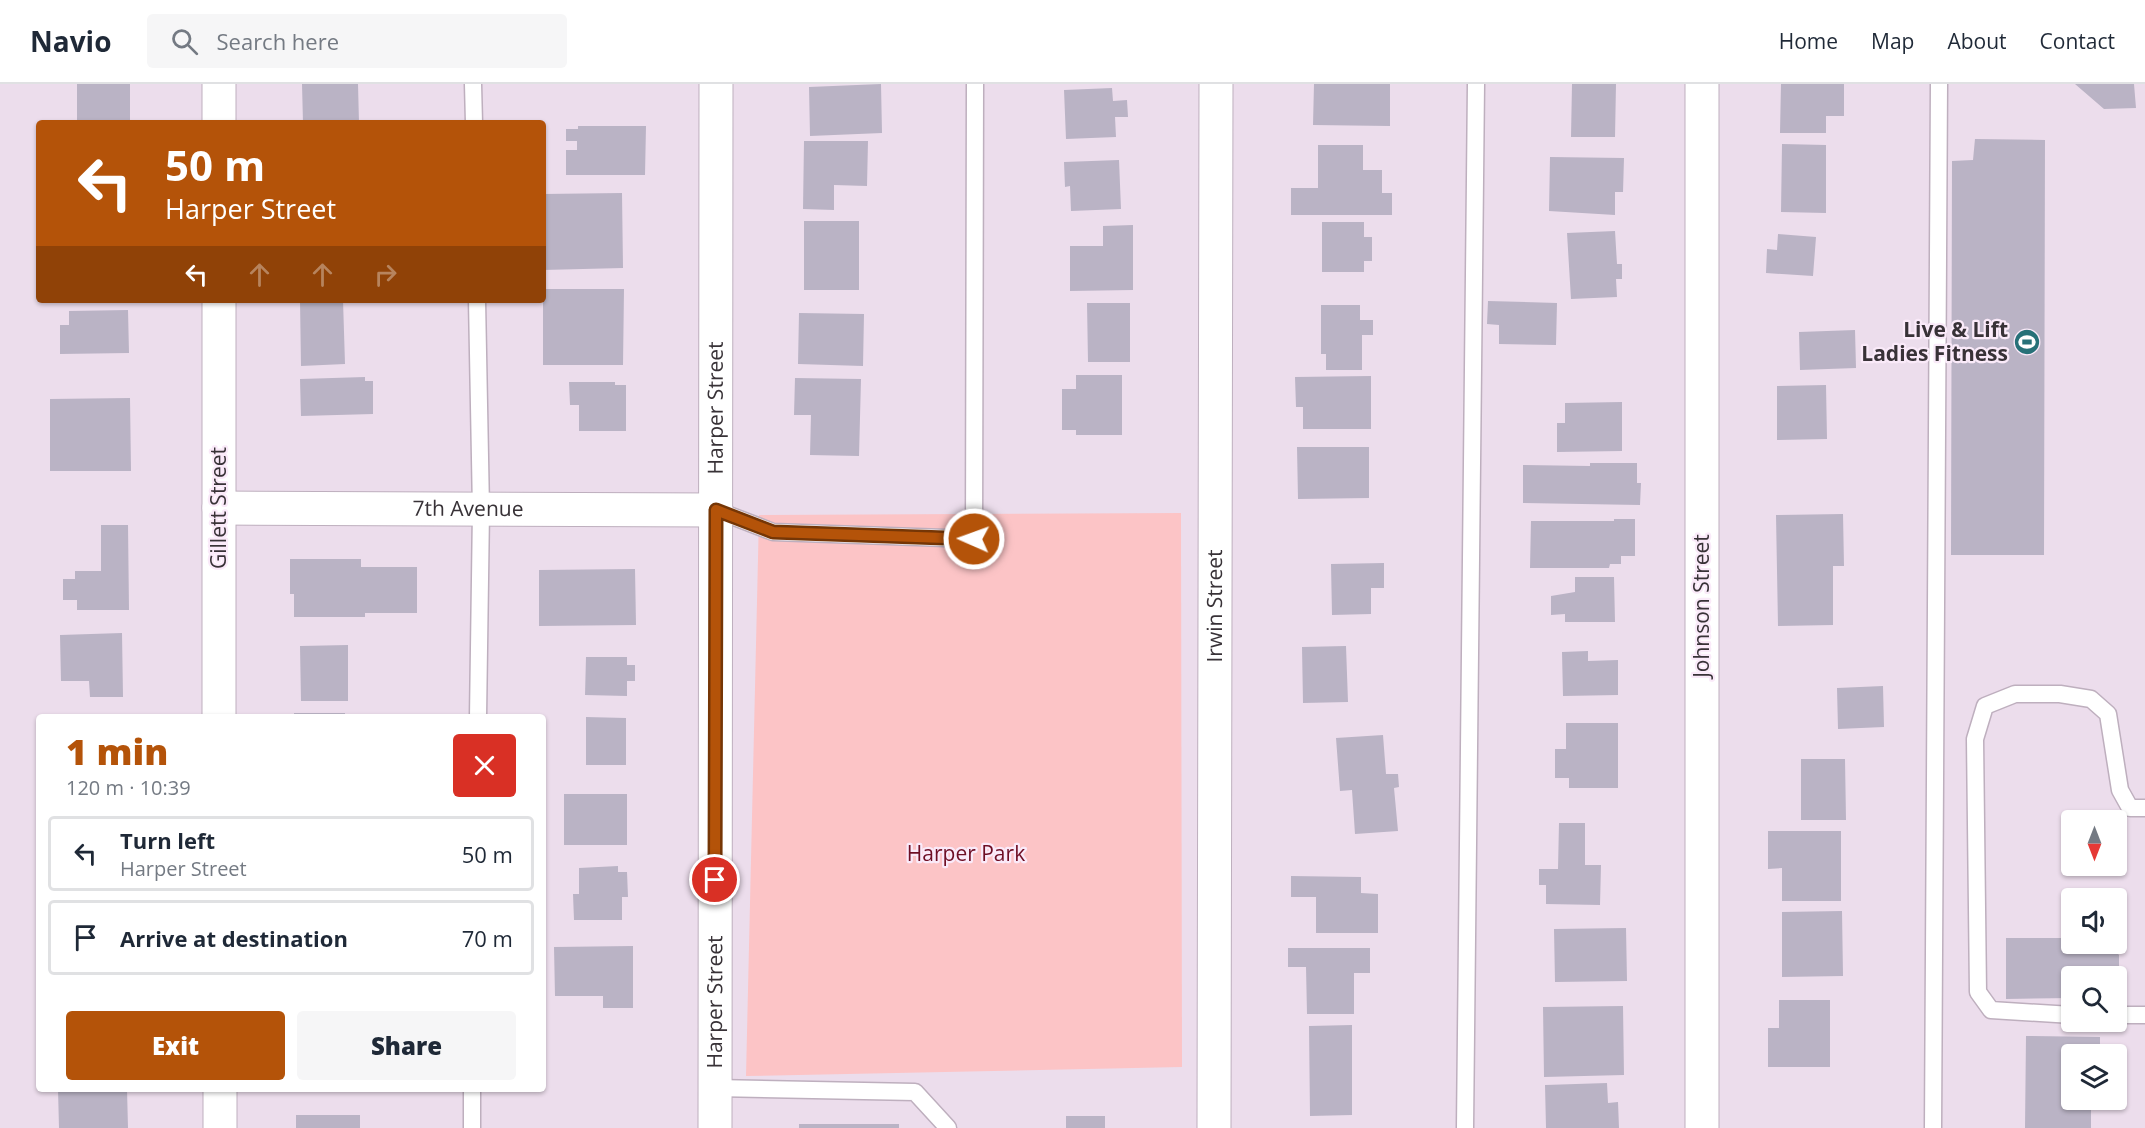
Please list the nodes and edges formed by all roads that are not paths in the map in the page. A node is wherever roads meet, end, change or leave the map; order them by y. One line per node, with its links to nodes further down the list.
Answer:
1 (219, 84): 9 (street)
2 (473, 84): 10 (lane)
3 (716, 84): 15 (street, Harper Street)
4 (975, 84): 15 (lane)
5 (1216, 84): 29 (street, Irwin Street)
6 (1476, 84): 30 (lane)
7 (1702, 84): 31 (street, Johnson Street)
8 (1939, 84): 32 (lane)
9 (219, 120)
10 (474, 120)
11 (219, 303): 13 (street, Gillett Street)
12 (477, 303): 14 (lane)
13 (219, 508): 14 (street, 7th Avenue); 16 (street, Gillett Street)
14 (481, 510): 15 (street, 7th Avenue); 17 (lane)
15 (716, 510): 22 (street, Harper Street)
16 (219, 714)
17 (478, 714)
18 (2145, 808): 19 (lane)
19 (2061, 1014)
20 (2127, 1015): 21 (lane)
21 (2145, 1015)
22 (715, 1088): 27 (street, Harper Street); 28 (lane)
23 (220, 1092): 25 (street)
24 (472, 1092): 26 (lane)
25 (220, 1128)
26 (472, 1128)
27 (715, 1128)
28 (948, 1128)
29 (1214, 1128)
30 (1465, 1128)
31 (1702, 1128)
32 (1933, 1128)

